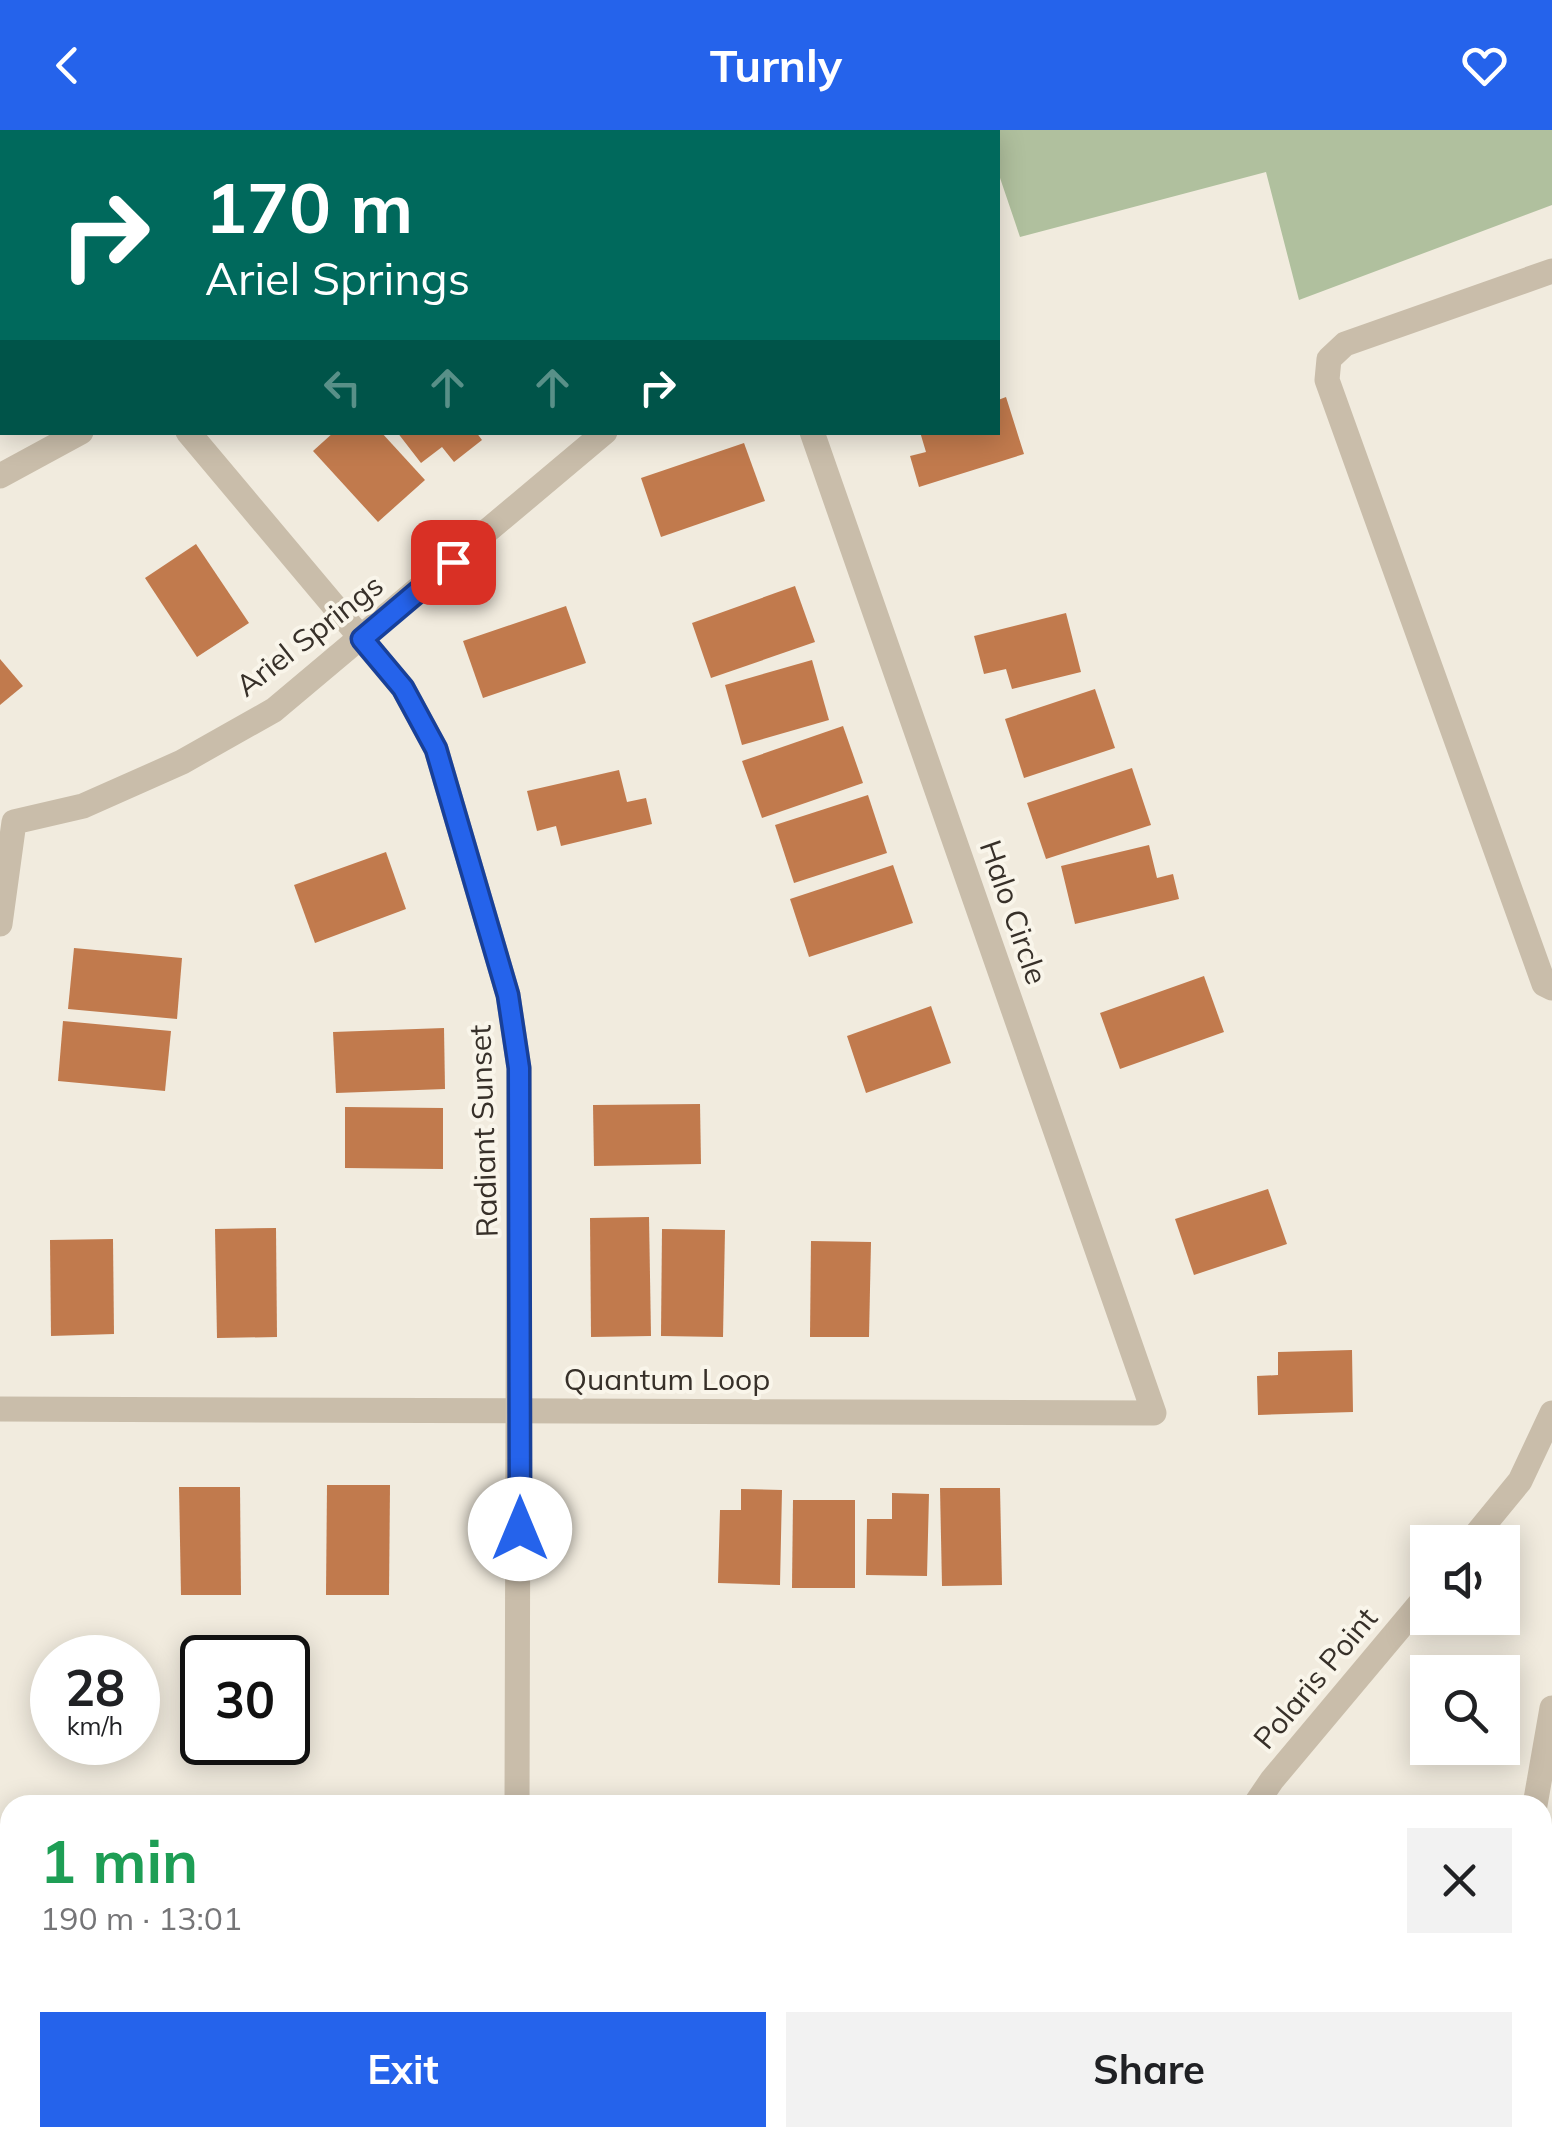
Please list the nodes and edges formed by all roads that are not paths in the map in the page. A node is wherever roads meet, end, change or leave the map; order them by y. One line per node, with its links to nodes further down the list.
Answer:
1 (1550, 276): 9 (street)
2 (75, 435): 6 (street)
3 (191, 435): 7 (street, Radiant Sunset)
4 (601, 435): 7 (street, Ariel Springs)
5 (813, 435): 13 (street, Halo Circle)
6 (0, 476)
7 (362, 639): 8 (street, Ariel Springs); 11 (street, Radiant Sunset)
8 (0, 924)
9 (1552, 988)
10 (0, 1410): 11 (street, Quantum Loop)
11 (520, 1411): 13 (street, Quantum Loop); 17 (street, Radiant Sunset)
12 (1552, 1412): 14 (street)
13 (1154, 1414)
14 (1484, 1525)
15 (1410, 1615): 18 (street, Polaris Point)
16 (1552, 1708): 19 (street)
17 (518, 1795)
18 (1262, 1795)
19 (1537, 1795)

